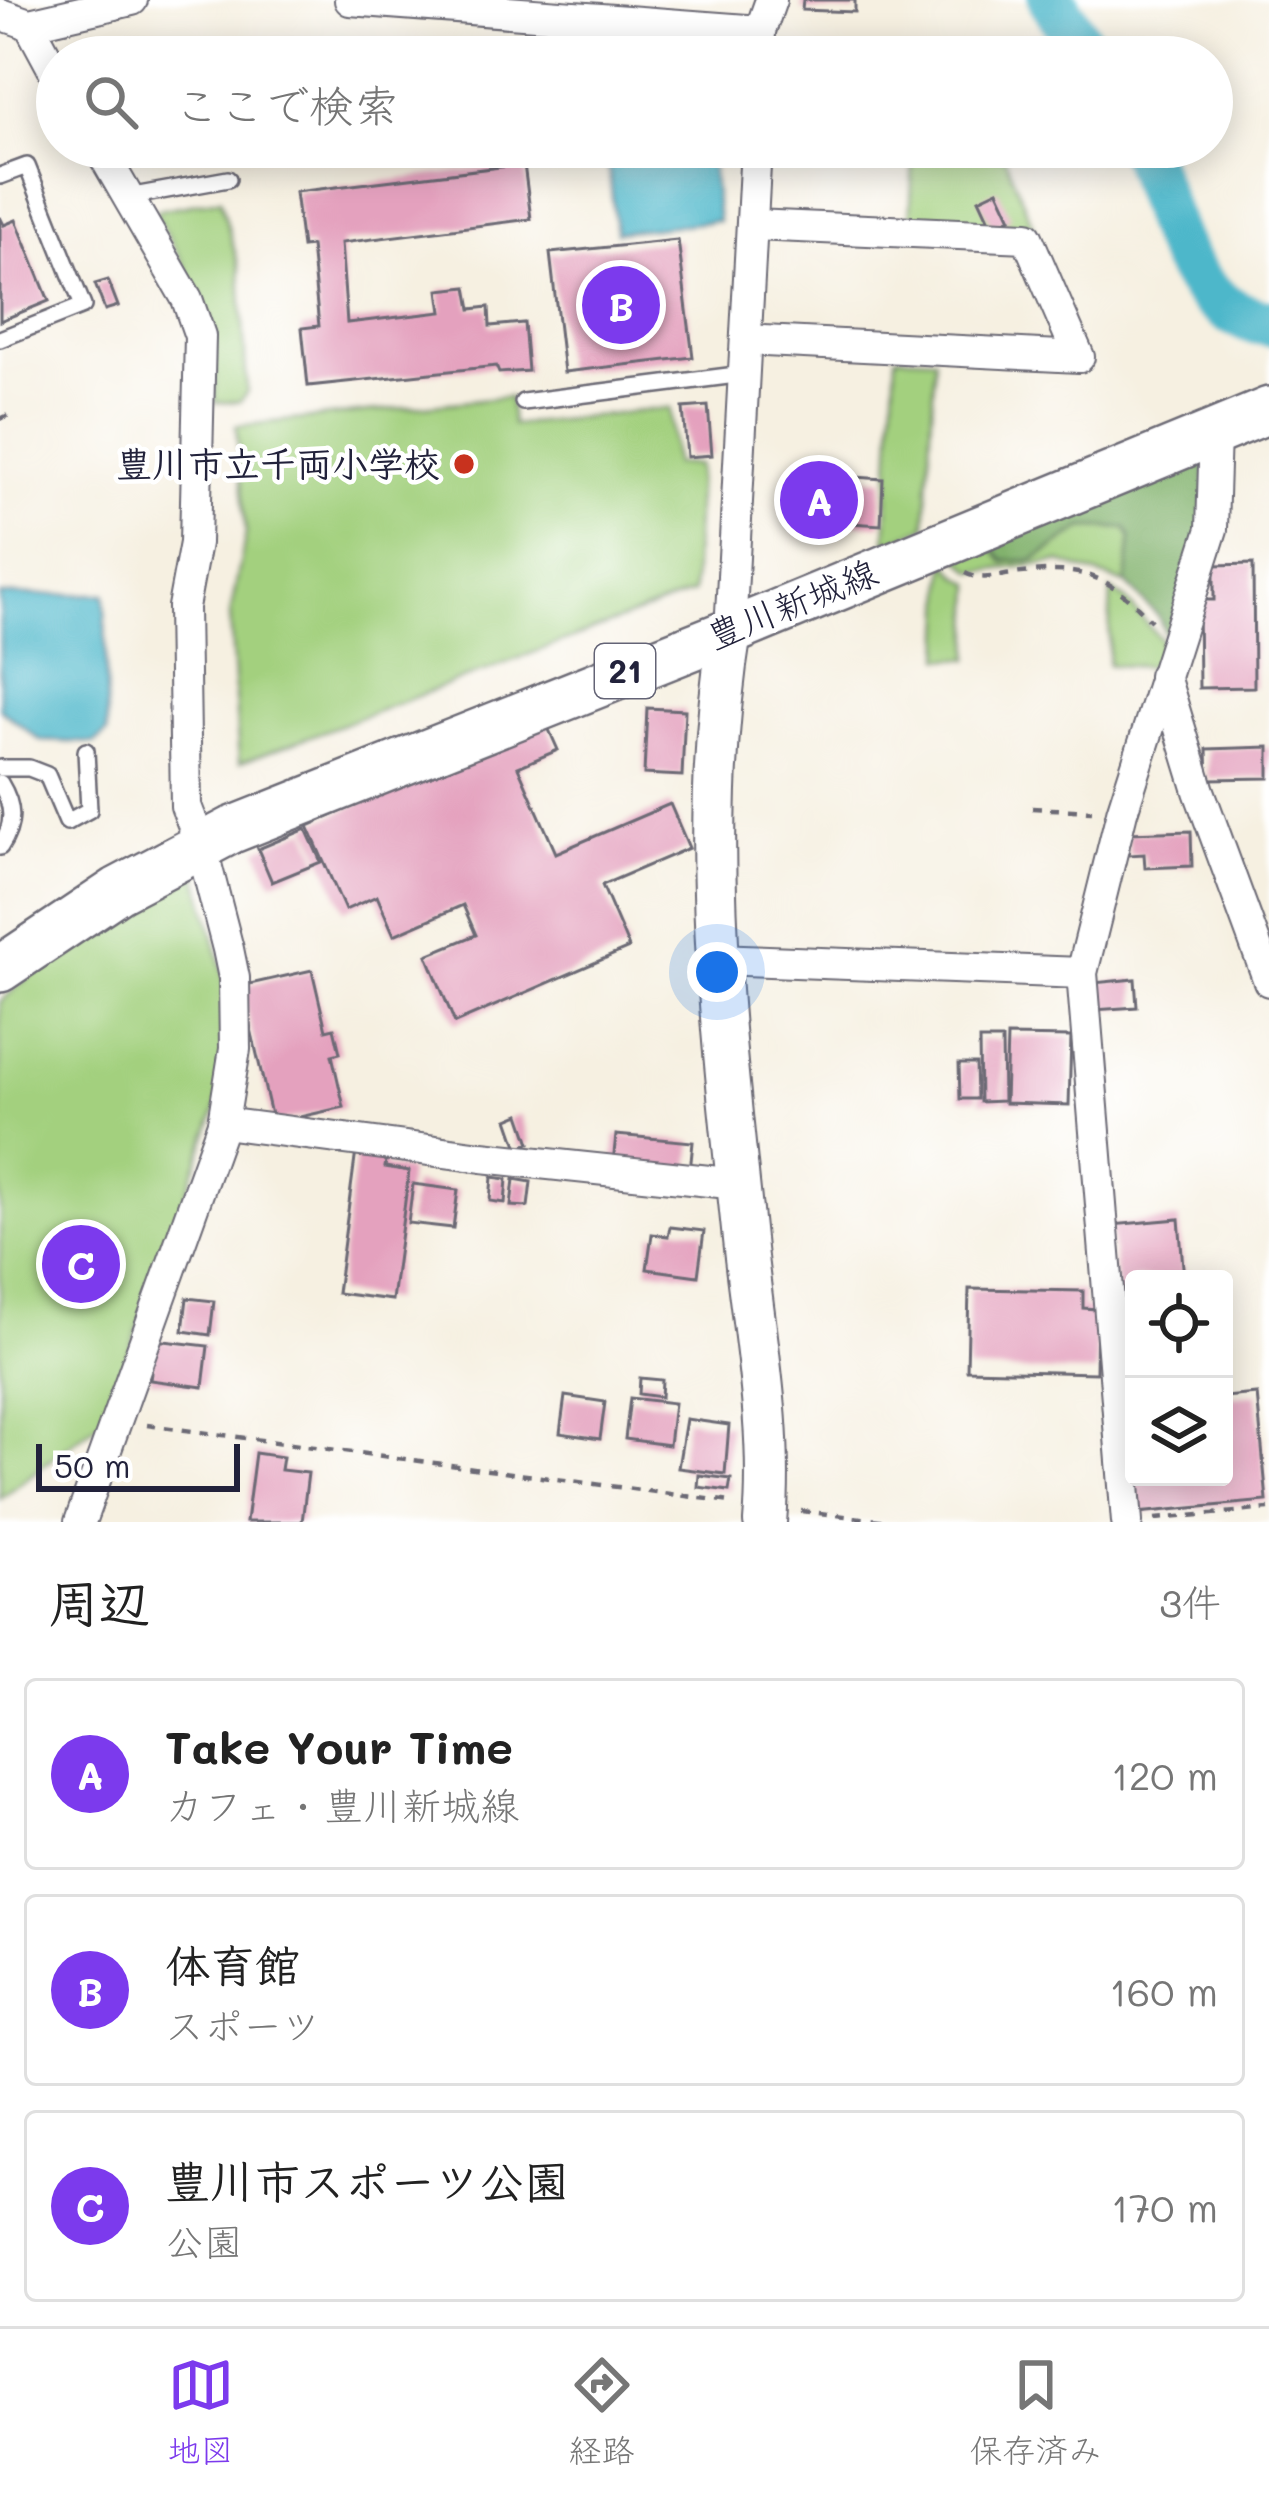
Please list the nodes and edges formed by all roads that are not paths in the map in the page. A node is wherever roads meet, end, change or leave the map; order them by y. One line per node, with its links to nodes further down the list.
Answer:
1 (131, 0): 4 (street)
2 (356, 0): 5 (street)
3 (771, 0): 6 (street)
4 (15, 19): 7 (street)
5 (686, 36)
6 (761, 36)
7 (36, 48)
8 (111, 168): 12 (street)
9 (755, 168): 13 (street)
10 (0, 176): 14 (lane)
11 (228, 179): 12 (lane)
12 (128, 197): 25 (street)
13 (753, 225): 15 (street); 15 (street)
14 (0, 339)
15 (746, 340): 16 (street)
16 (744, 374): 17 (lane); 20 (street)
17 (523, 402)
18 (1269, 410): 19 (main road, 豊川新城線 / 21)
19 (1215, 432): 20 (main road, 豊川新城線 / 21); 21 (street)
20 (730, 632): 25 (main road, 豊川新城線 / 21); 27 (street)
21 (1164, 676): 29 (street); 30 (street)
22 (86, 751): 23 (lane)
23 (0, 768)
24 (0, 783): 26 (lane)
25 (201, 845): 28 (main road, 豊川新城線 / 21); 31 (street)
26 (0, 847)
27 (716, 958): 29 (street); 32 (street)
28 (0, 969)
29 (1082, 973): 35 (street)
30 (1269, 981)
31 (223, 1124): 32 (street); 34 (street)
32 (739, 1184): 33 (street)
33 (766, 1514)
34 (80, 1522)
35 (1127, 1522)

